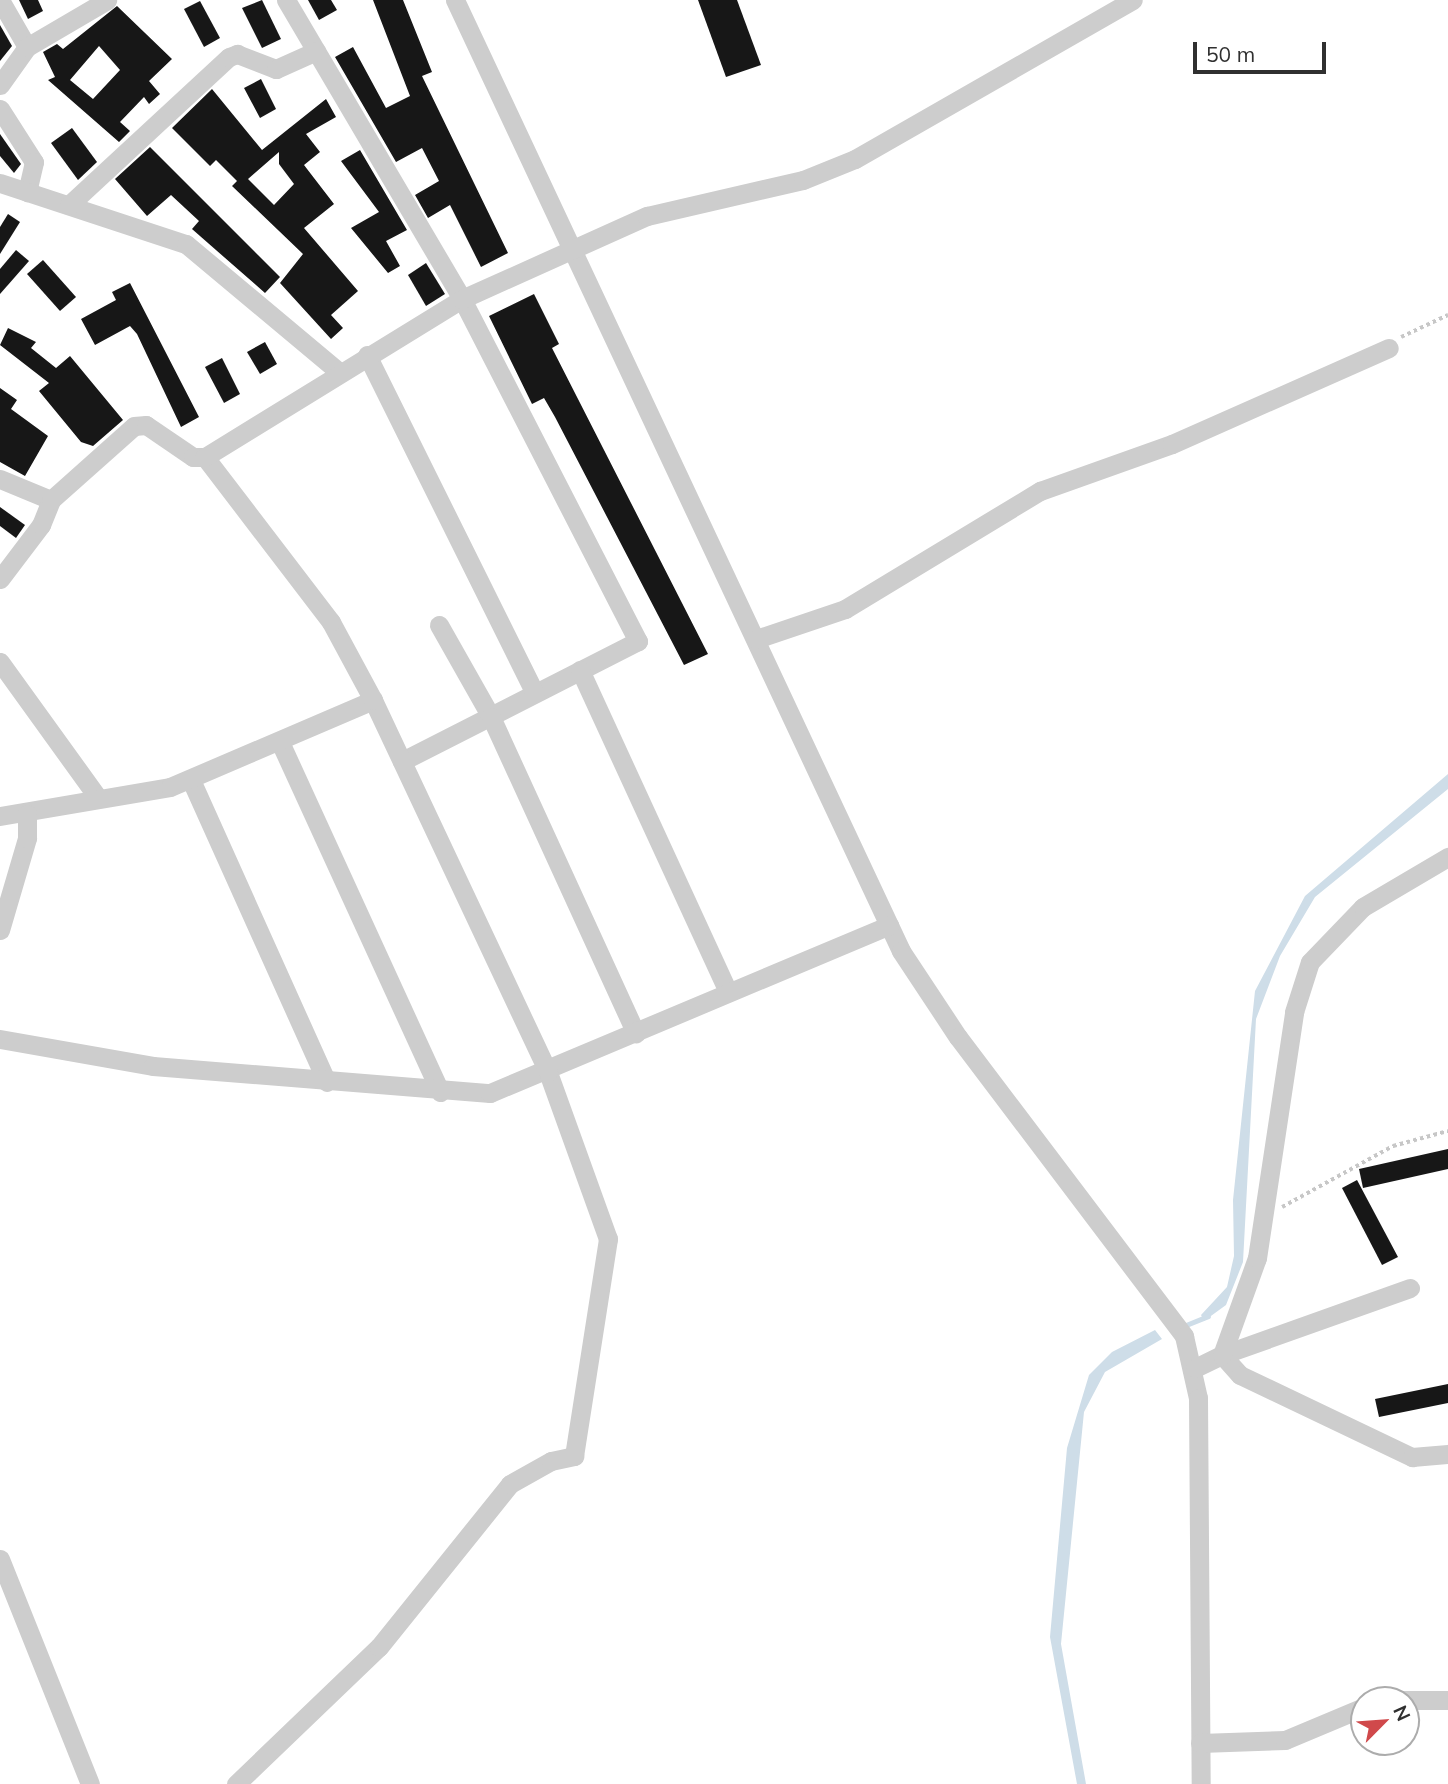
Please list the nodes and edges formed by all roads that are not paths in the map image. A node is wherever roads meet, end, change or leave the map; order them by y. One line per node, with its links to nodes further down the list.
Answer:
1 (0, 0): 6 (street)
2 (107, 0): 6 (street)
3 (286, 0): 7 (street)
4 (455, 0): 13 (street)
5 (1124, 3): 13 (street)
6 (27, 47): 8 (street)
7 (316, 51): 12 (street); 14 (street)
8 (0, 85)
9 (0, 109): 11 (street)
10 (0, 183): 11 (street)
11 (27, 192): 12 (street)
12 (69, 205): 17 (street)
13 (569, 247): 14 (street); 23 (street)
14 (462, 299): 16 (street); 25 (street)
15 (1390, 348): 23 (street)
16 (367, 355): 17 (street); 26 (street)
17 (338, 371): 18 (street)
18 (205, 457): 20 (street); 27 (street)
19 (0, 479): 20 (street)
20 (51, 500): 21 (street)
21 (0, 579)
22 (439, 625): 28 (street)
23 (756, 639): 36 (street)
24 (0, 662): 32 (street)
25 (580, 670): 26 (street); 38 (street)
26 (535, 693): 28 (street)
27 (373, 700): 29 (street); 30 (street)
28 (491, 717): 30 (street); 39 (street)
29 (280, 743): 31 (street); 43 (street)
30 (402, 761): 41 (street)
31 (191, 780): 32 (street); 42 (street)
32 (98, 798): 33 (street)
33 (27, 814): 34 (street); 37 (street)
34 (0, 816)
35 (1448, 858): 45 (street)
36 (889, 925): 38 (street); 46 (street)
37 (0, 930)
38 (728, 992): 39 (street)
39 (636, 1033): 41 (street)
40 (0, 1038): 42 (street)
41 (548, 1072): 43 (street); 54 (street)
42 (327, 1082): 43 (street)
43 (440, 1092)
44 (1410, 1288): 45 (street)
45 (1222, 1355): 46 (street); 47 (street)
46 (1195, 1368): 52 (street)
47 (1448, 1454)
48 (0, 1559): 53 (street)
49 (1420, 1700): 50 (street)
50 (1448, 1700)
51 (1350, 1713): 52 (street)
52 (1200, 1743): 55 (street)
53 (90, 1784)
54 (236, 1784)
55 (1201, 1784)

